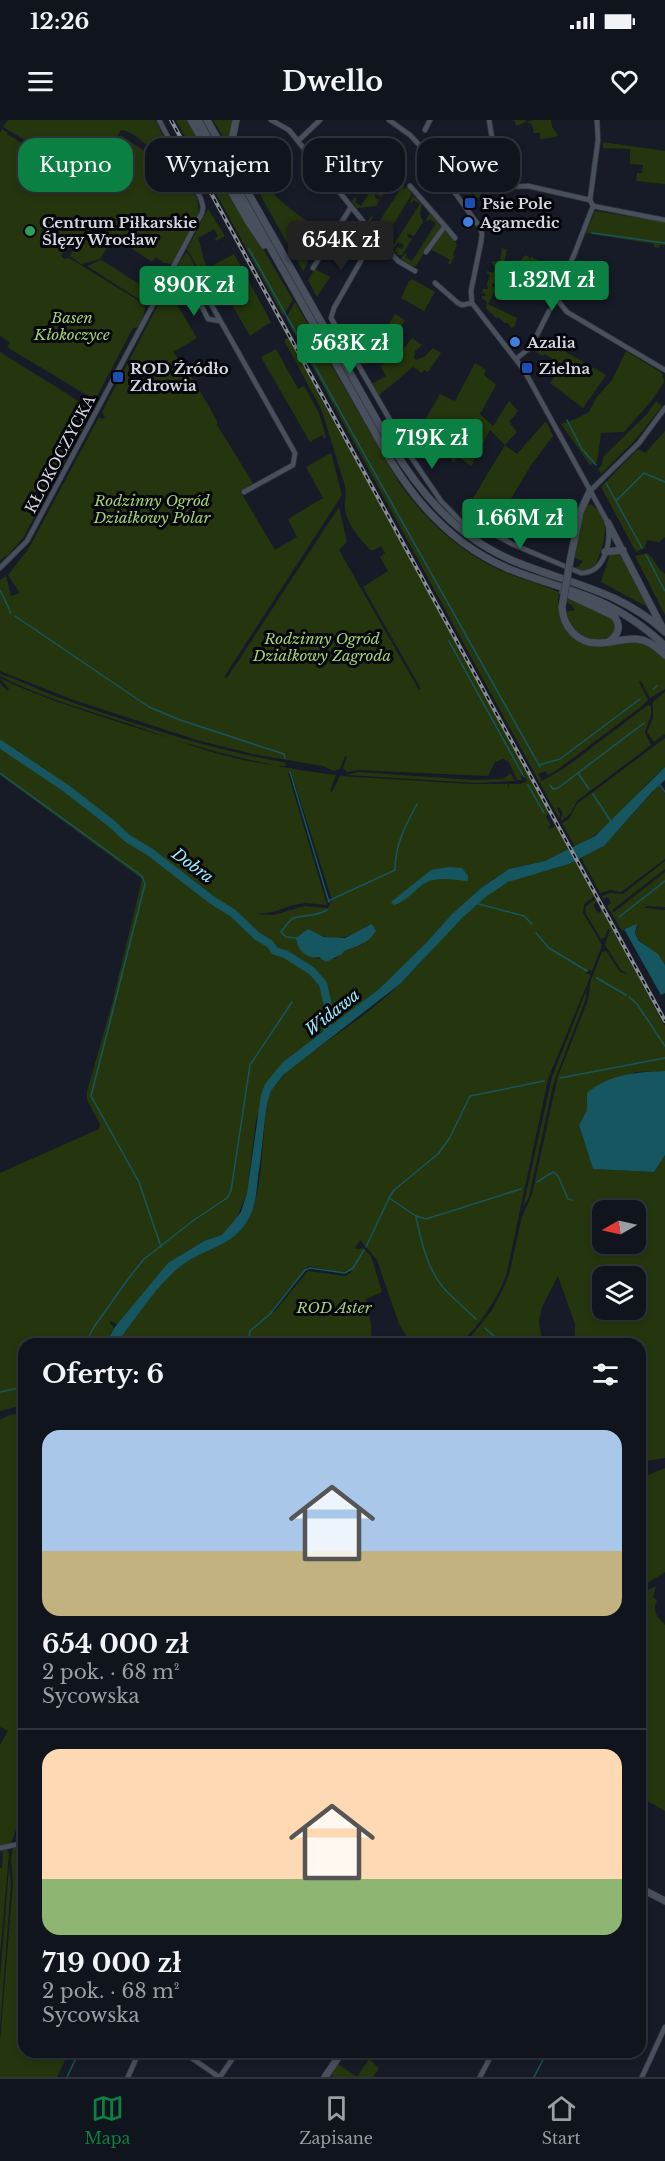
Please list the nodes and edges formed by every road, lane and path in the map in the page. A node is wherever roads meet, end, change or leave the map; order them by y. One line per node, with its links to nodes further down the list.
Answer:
1 (159, 120): 31 (street, KŁOKOCZYCKA)
2 (191, 120): 29 (main road)
3 (198, 120): 29 (main road)
4 (207, 120): 15 (main road)
5 (237, 120): 16 (main road)
6 (271, 120): 18 (street)
7 (320, 120): 18 (street)
8 (389, 120): 13 (street)
9 (403, 120): 13 (street)
10 (430, 120): 14 (street)
11 (489, 120): 17 (street)
12 (597, 120): 22 (street)
13 (398, 127): 35 (street)
14 (425, 130)
15 (217, 138)
16 (232, 138)
17 (493, 138)
18 (298, 141): 23 (street)
19 (410, 186): 25 (street)
20 (520, 186): 22 (street)
21 (248, 192): 42 (main road)
22 (591, 203): 24 (street); 39 (street)
23 (351, 207): 26 (street); 30 (street)
24 (665, 220)
25 (445, 226): 27 (street); 28 (street)
26 (375, 236): 32 (street); 41 (street)
27 (455, 238)
28 (426, 252)
29 (278, 260): 53 (main road)
30 (313, 268)
31 (171, 271): 33 (street); 52 (street, KŁOKOCZYCKA)
32 (415, 271)
33 (190, 283): 37 (street); 37 (street)
34 (435, 283): 35 (street)
35 (472, 303): 38 (street)
36 (549, 311): 38 (street)
37 (220, 321): 44 (street)
38 (516, 359): 43 (street)
39 (665, 370)
40 (665, 408): 43 (street)
41 (390, 420)
42 (392, 447): 47 (street); 49 (main road)
43 (590, 491): 45 (street); 46 (main road)
44 (244, 492)
45 (596, 502): 46 (street); 48 (street)
46 (584, 503): 55 (main road, bridge)
47 (462, 522): 49 (street); 51 (street)
48 (608, 523): 50 (main road); 51 (street)
49 (481, 544): 54 (main road)
50 (623, 550): 51 (main road); 54 (main road)
51 (605, 552)
52 (0, 568)
53 (543, 581): 55 (main road); 56 (main road)
54 (665, 632)
55 (606, 642): 57 (main road)
56 (665, 646)
57 (665, 655)
58 (18, 1844): 59 (street)
59 (0, 1848)
60 (646, 1891): 61 (main road)
61 (665, 1901)
62 (665, 2026): 72 (street)
63 (136, 2058): 68 (street)
64 (192, 2058): 69 (street)
65 (233, 2058): 69 (street)
66 (338, 2058): 70 (main road)
67 (490, 2058): 71 (street)
68 (128, 2077)
69 (219, 2077)
70 (325, 2077)
71 (480, 2077)
72 (642, 2077)

